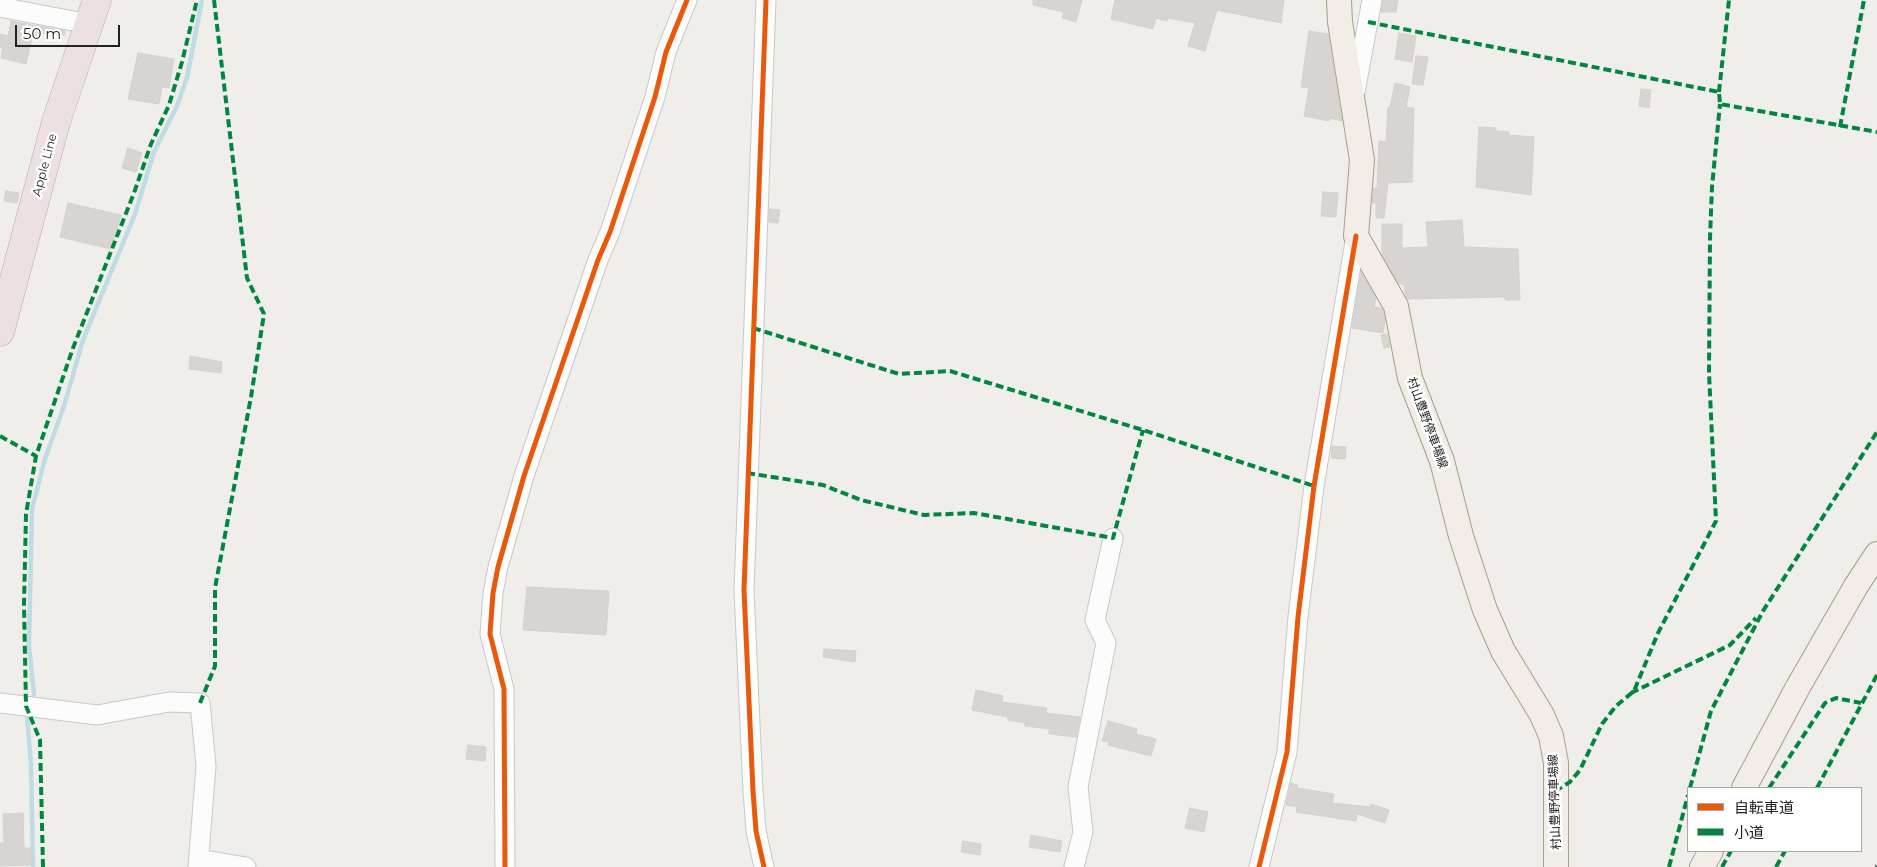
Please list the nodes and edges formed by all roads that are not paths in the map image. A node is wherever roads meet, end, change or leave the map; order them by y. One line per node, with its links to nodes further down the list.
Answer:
1 (687, 0): 17 (street)
2 (766, 0): 18 (street)
3 (1339, 0): 7 (main road)
4 (1372, 0): 7 (street)
5 (0, 7): 6 (street)
6 (93, 12): 9 (highway, Apple Line)
7 (1354, 103): 8 (main road)
8 (1356, 236): 20 (street); 21 (main road, 村山豊野停車場線)
9 (0, 332)
10 (1113, 538): 19 (street)
11 (1877, 554): 13 (main road)
12 (0, 703): 15 (street)
13 (1745, 787)
14 (1710, 852): 22 (main road)
15 (199, 863): 16 (street)
16 (246, 867)
17 (504, 867)
18 (764, 867)
19 (1074, 867)
20 (1259, 867)
21 (1556, 867)
22 (1702, 867)

